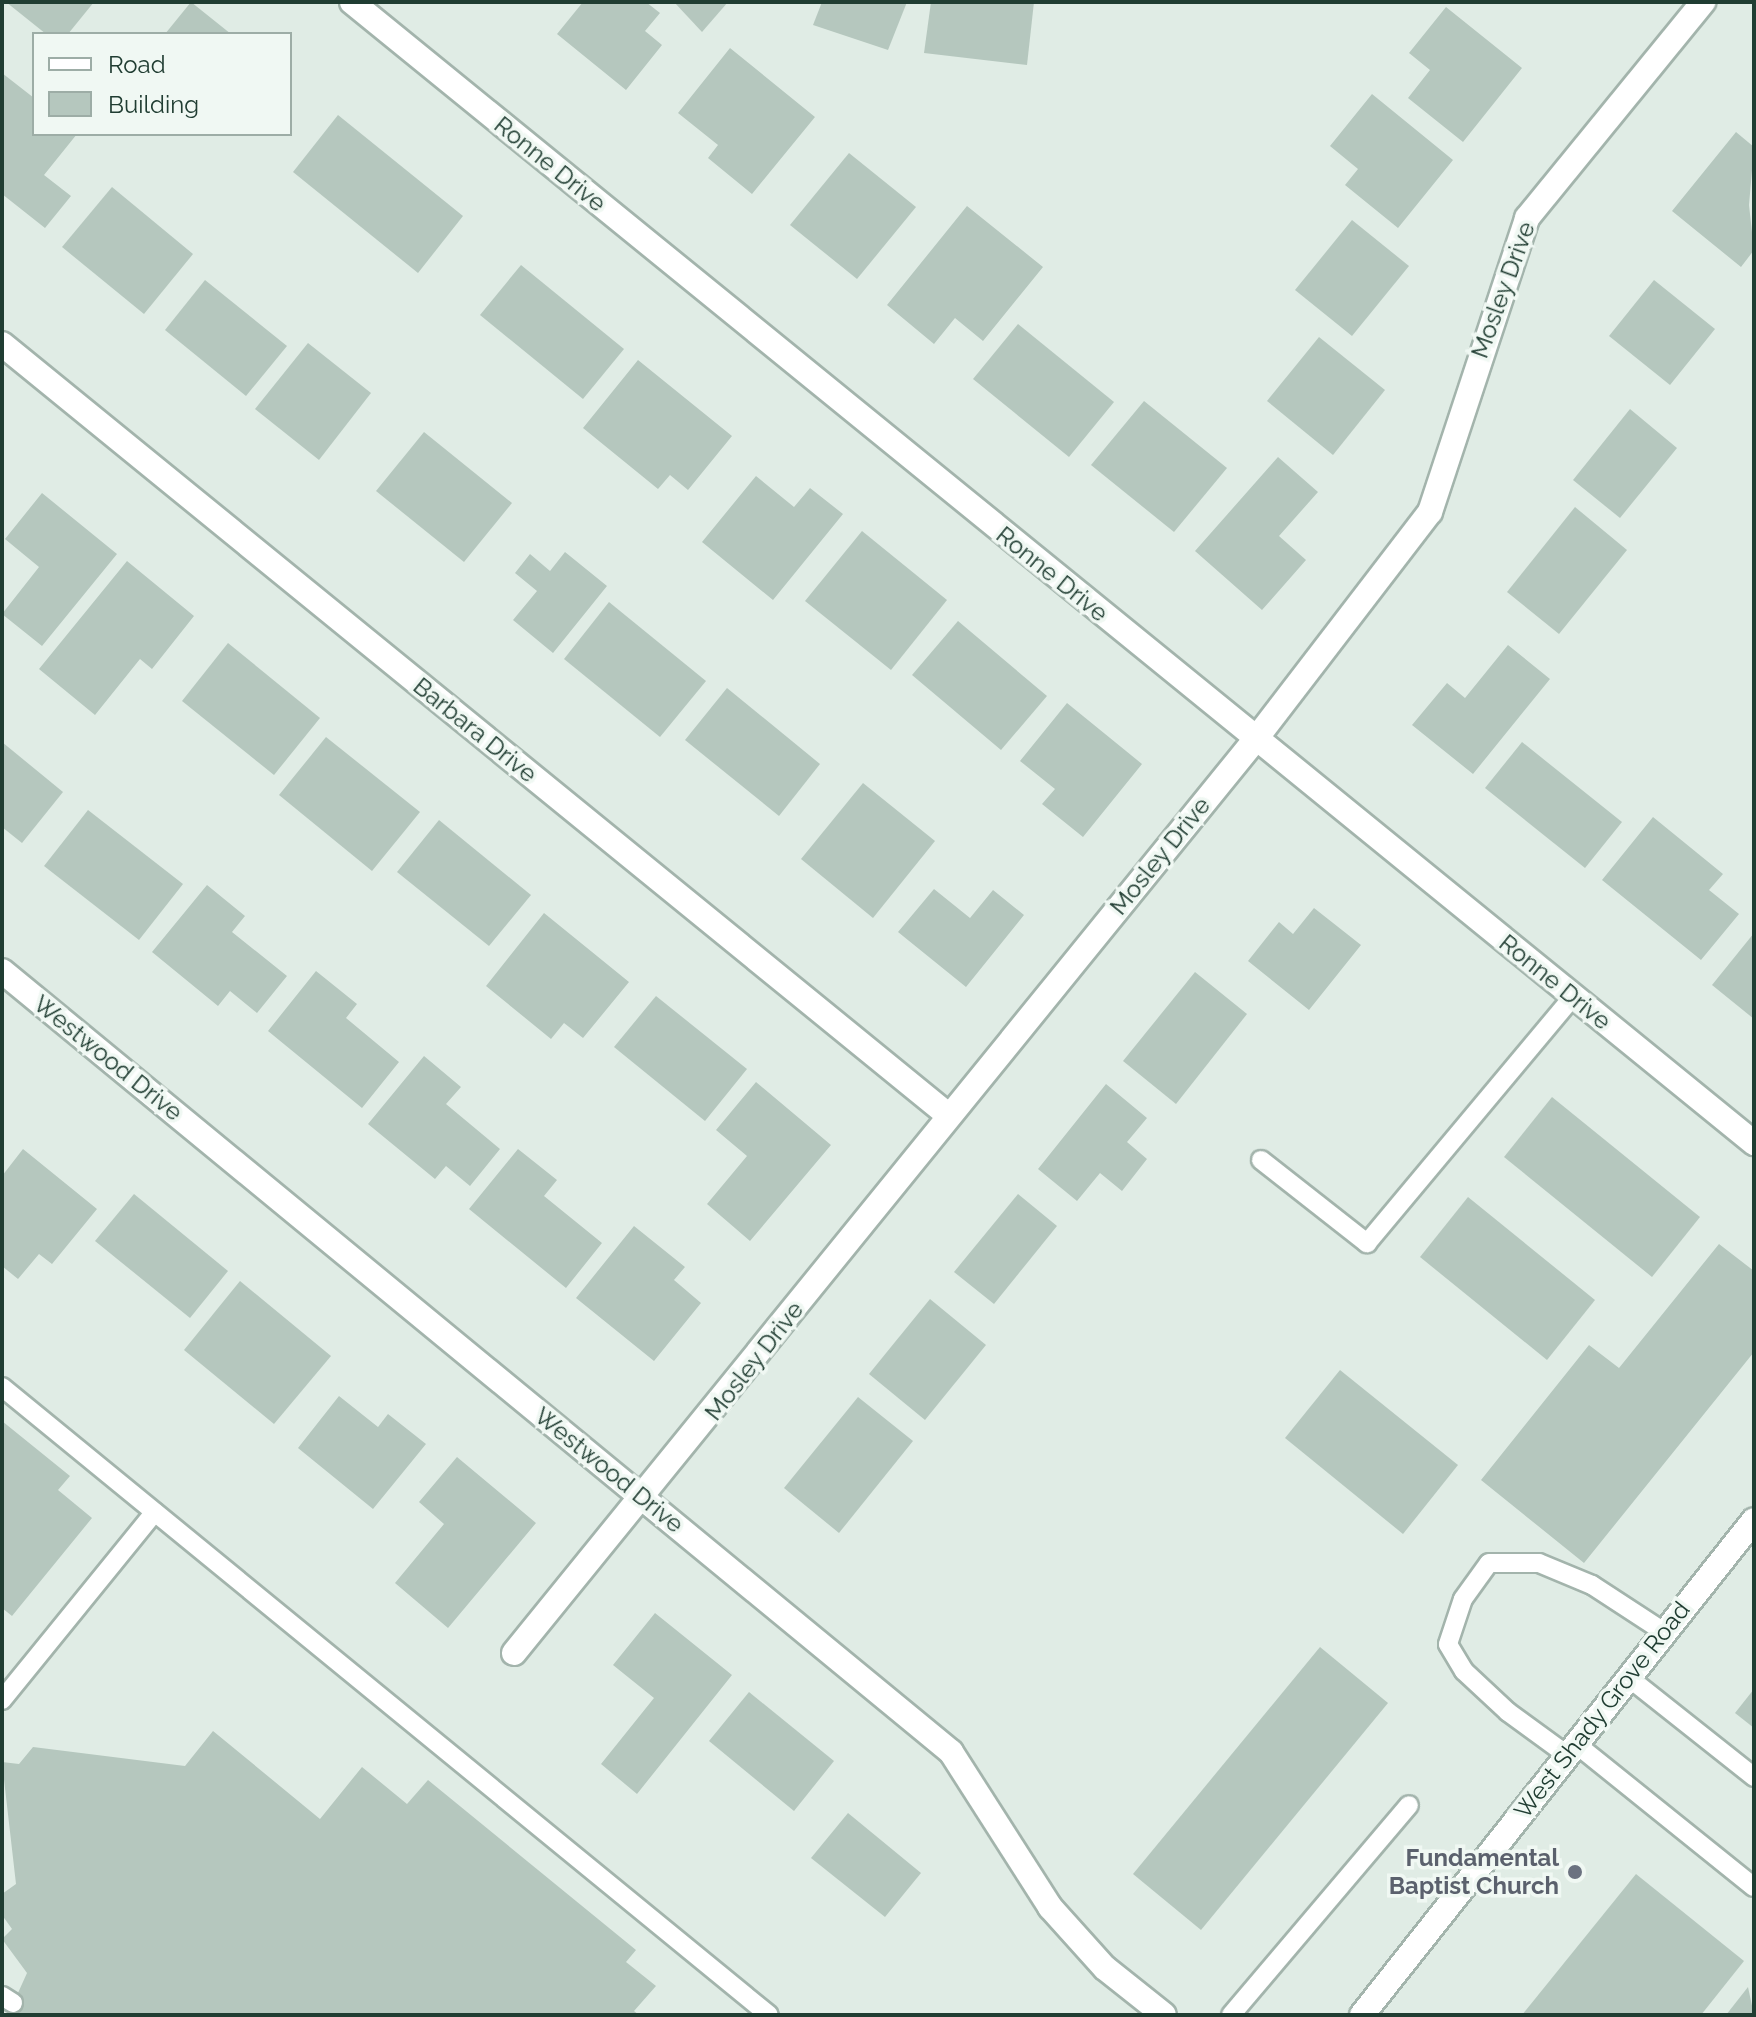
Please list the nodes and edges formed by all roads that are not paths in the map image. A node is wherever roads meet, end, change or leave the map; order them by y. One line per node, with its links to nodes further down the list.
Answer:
1 (352, 2): 4 (street, Ronne Drive)
2 (1703, 2): 4 (street, Mosley Drive)
3 (2, 344): 7 (street, Barbara Drive)
4 (1255, 740): 6 (street, Ronne Drive); 7 (street, Mosley Drive)
5 (2, 971): 11 (street, Westwood Drive)
6 (1573, 997): 8 (street, Ronne Drive); 9 (lane)
7 (948, 1115): 11 (street, Mosley Drive)
8 (1754, 1143)
9 (1261, 1160)
10 (2, 1387): 12 (lane)
11 (644, 1499): 15 (street, Mosley Drive); 23 (street, Westwood Drive)
12 (155, 1512): 17 (lane); 22 (lane)
13 (1754, 1520): 14 (street, West Shady Grove Road)
14 (1664, 1632): 16 (street, West Shady Grove Road); 18 (lane)
15 (514, 1653)
16 (1628, 1677): 18 (street, West Shady Grove Road); 19 (lane)
17 (2, 1700)
18 (1571, 1750): 21 (lane); 25 (street, West Shady Grove Road)
19 (1754, 1777)
20 (1409, 1805): 24 (lane)
21 (1754, 1887)
22 (769, 2015)
23 (1164, 2015)
24 (1231, 2015)
25 (1362, 2015)

